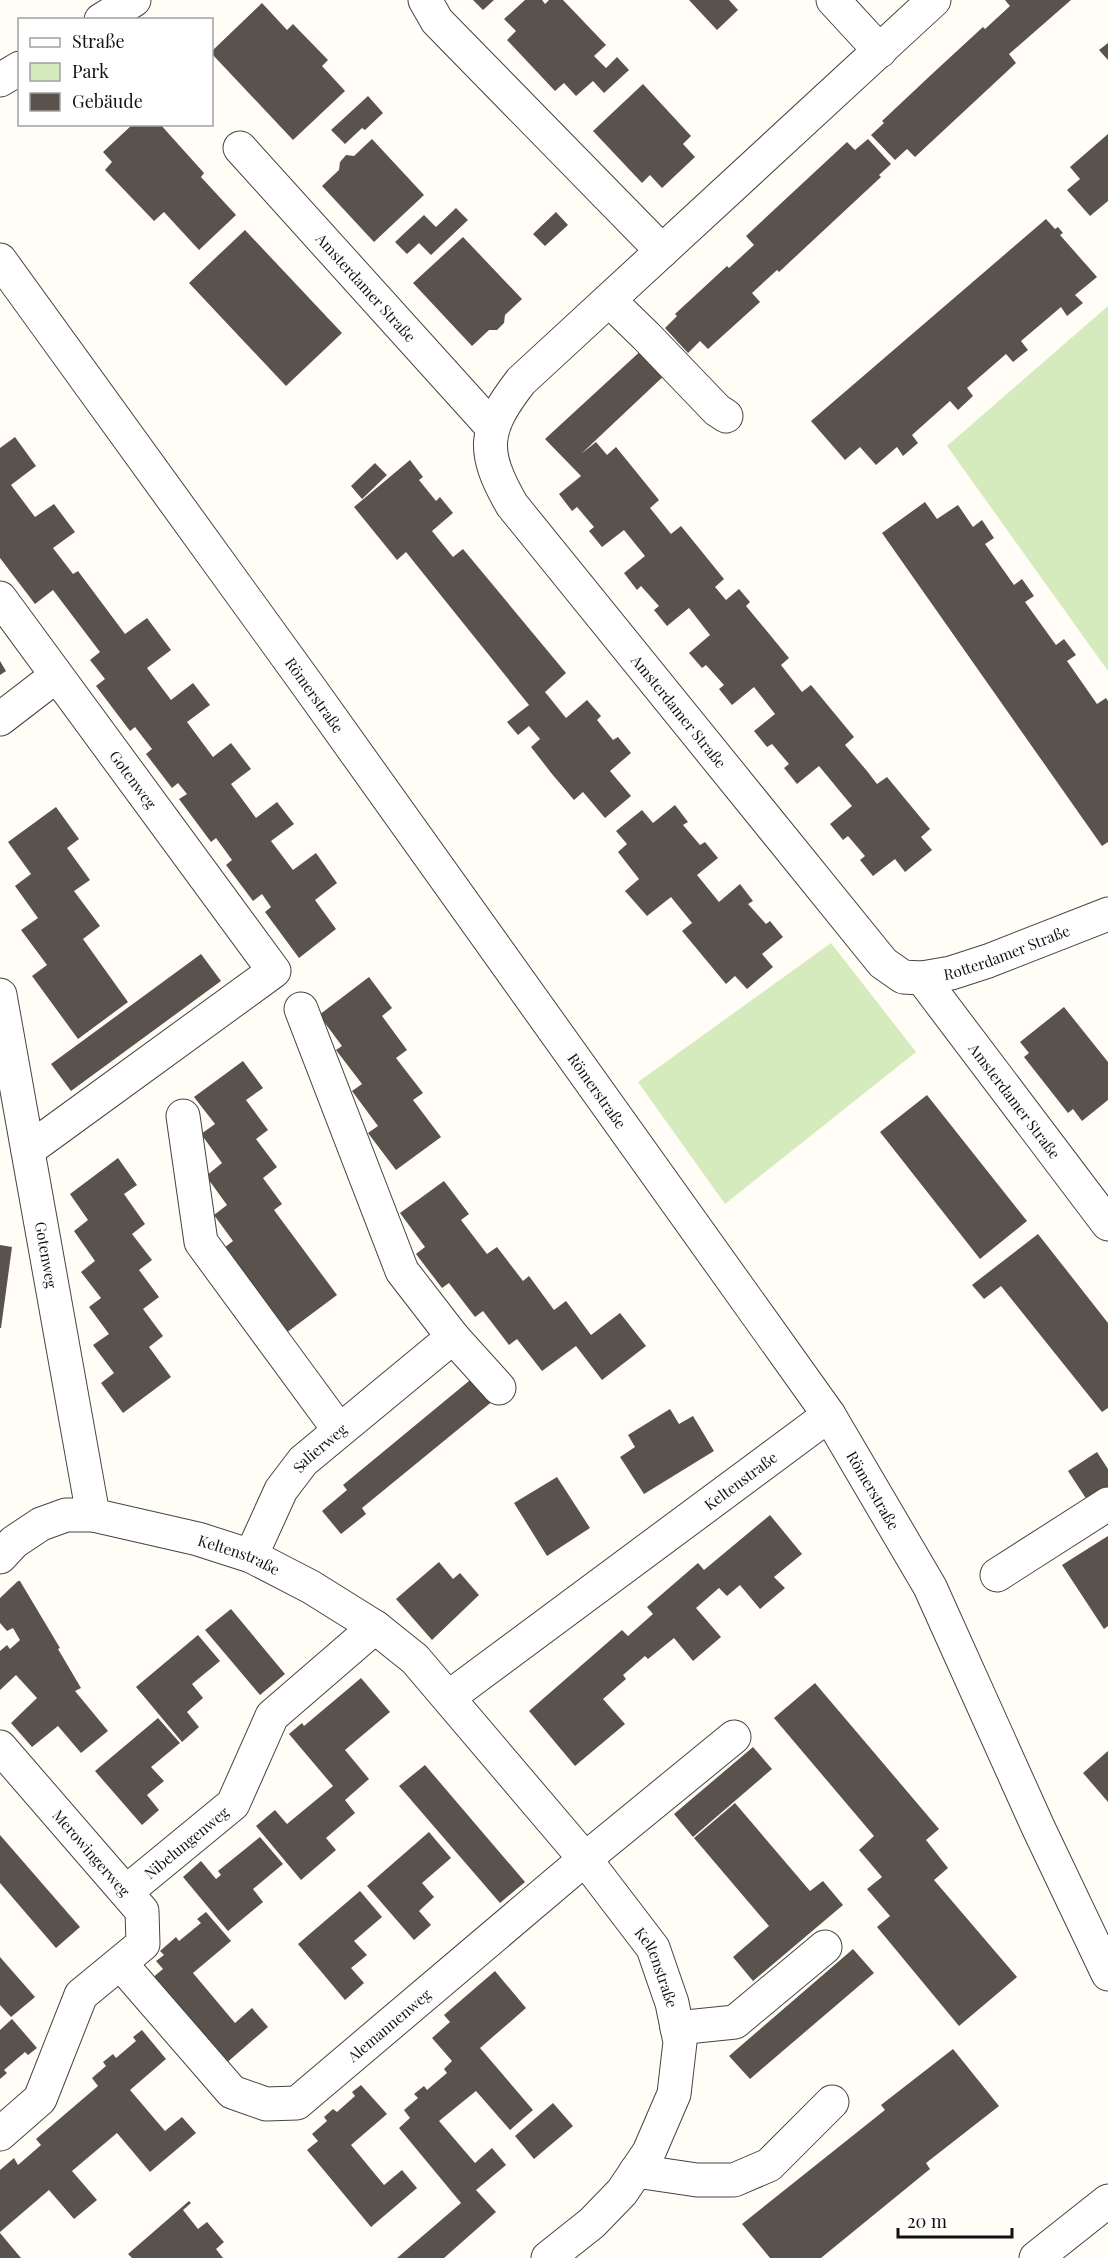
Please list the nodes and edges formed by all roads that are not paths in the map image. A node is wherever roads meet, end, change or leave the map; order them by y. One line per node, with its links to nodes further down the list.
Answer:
1 (134, 0): 5 (street)
2 (425, 0): 10 (street)
3 (833, 0): 6 (street)
4 (934, 0): 6 (street, Amsterdamer Straße)
5 (104, 18)
6 (880, 51): 10 (street, Amsterdamer Straße)
7 (18, 69): 8 (street)
8 (0, 80)
9 (240, 148): 14 (street, Amsterdamer Straße)
10 (662, 250): 12 (street, Amsterdamer Straße)
11 (0, 260): 27 (street, Römerstraße)
12 (609, 300): 13 (street); 14 (street, Amsterdamer Straße)
13 (726, 416)
14 (492, 427): 19 (street, Amsterdamer Straße)
15 (0, 598): 16 (street, Gotenweg)
16 (56, 676): 17 (street); 23 (street, Gotenweg)
17 (0, 719)
18 (1108, 914): 19 (street, Rotterdamer Straße)
19 (913, 977): 24 (street, Amsterdamer Straße)
20 (0, 995): 23 (street, Gotenweg)
21 (301, 1009): 25 (street)
22 (183, 1116): 28 (street)
23 (28, 1150): 30 (street, Gotenweg)
24 (1108, 1224)
25 (453, 1337): 26 (street); 28 (street, Salierweg)
26 (498, 1388)
27 (829, 1415): 35 (street, Keltenstraße); 42 (street, Römerstraße)
28 (339, 1430): 31 (street, Salierweg)
29 (1108, 1504): 33 (street)
30 (93, 1515): 31 (street, Keltenstraße); 32 (street, Keltenstraße)
31 (250, 1556): 34 (street, Keltenstraße)
32 (0, 1557)
33 (997, 1575)
34 (375, 1628): 35 (street, Keltenstraße); 39 (street, Nibelungenweg)
35 (449, 1697): 38 (street, Keltenstraße)
36 (734, 1737): 38 (street, Alemannenweg)
37 (1, 1751): 39 (street, Merowingerweg)
38 (585, 1859): 41 (street, Alemannenweg); 43 (street, Keltenstraße)
39 (126, 1892): 41 (street, Merowingerweg)
40 (825, 1947): 43 (street)
41 (121, 1964): 45 (street, Merowingerweg)
42 (1108, 1974)
43 (677, 2028): 46 (street, Keltenstraße)
44 (832, 2102): 46 (street)
45 (0, 2134)
46 (636, 2171): 48 (street, Keltenstraße)
47 (1108, 2201): 49 (street)
48 (548, 2258)
49 (1036, 2258)

